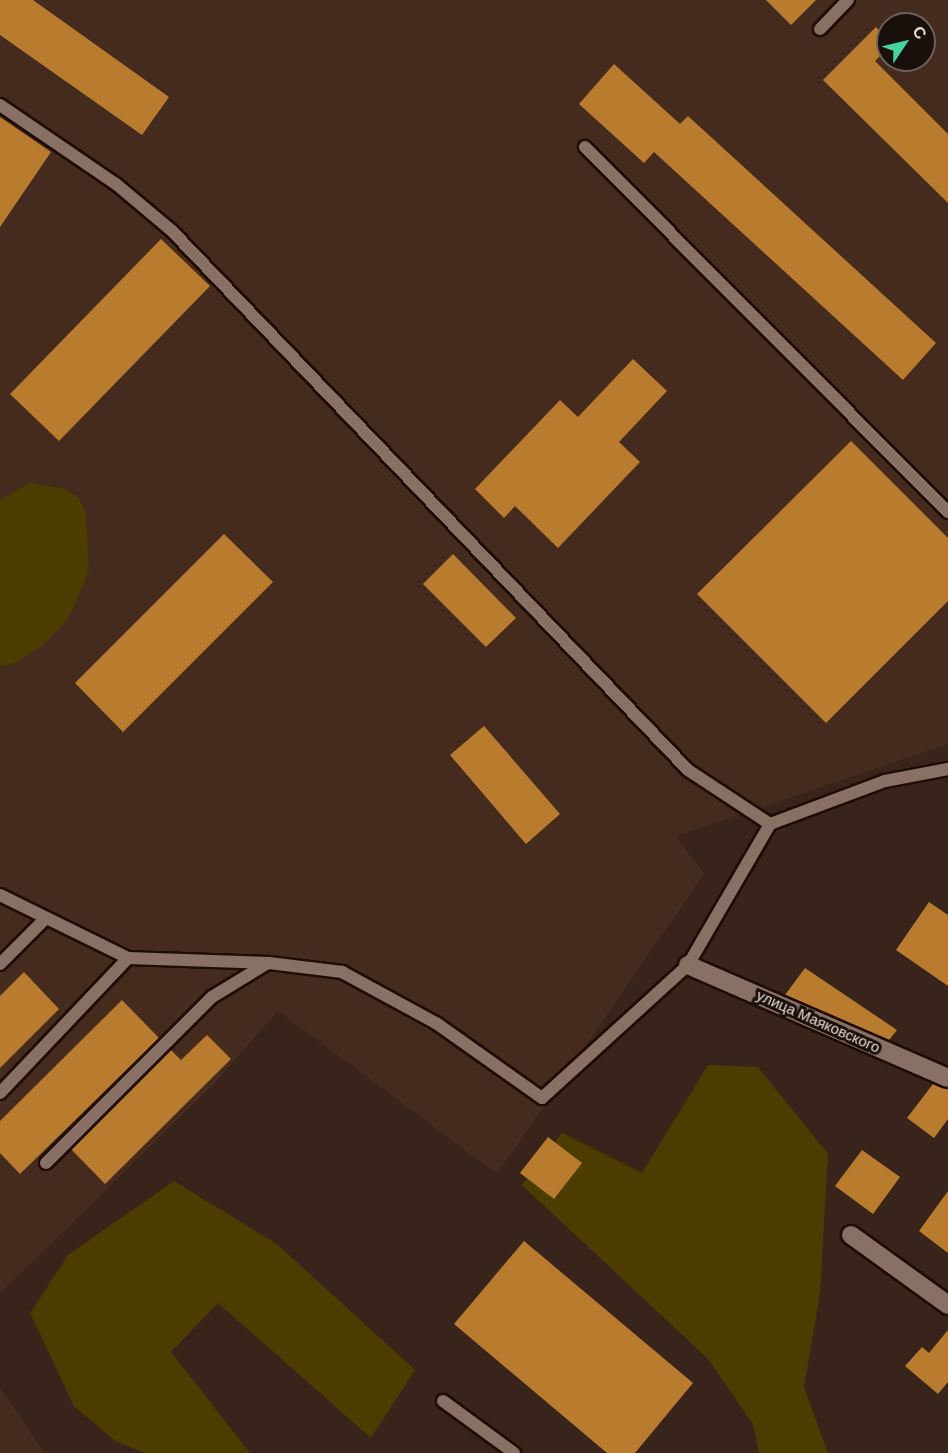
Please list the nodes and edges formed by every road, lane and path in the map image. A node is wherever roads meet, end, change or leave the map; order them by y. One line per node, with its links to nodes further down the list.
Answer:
1 (848, 0): 2 (lane)
2 (820, 28)
3 (0, 105): 7 (lane)
4 (585, 147): 5 (lane)
5 (948, 512)
6 (948, 769): 7 (lane)
7 (770, 824): 13 (lane)
8 (0, 895): 9 (lane)
9 (46, 918): 10 (lane); 12 (lane)
10 (128, 958): 11 (lane); 15 (lane)
11 (269, 963): 13 (lane); 16 (lane)
12 (0, 964)
13 (688, 965): 14 (street, улица Маяковского)
14 (948, 1078)
15 (0, 1093)
16 (46, 1163)
17 (851, 1235): 18 (street)
18 (948, 1305)
19 (443, 1401): 20 (lane)
20 (514, 1453)

